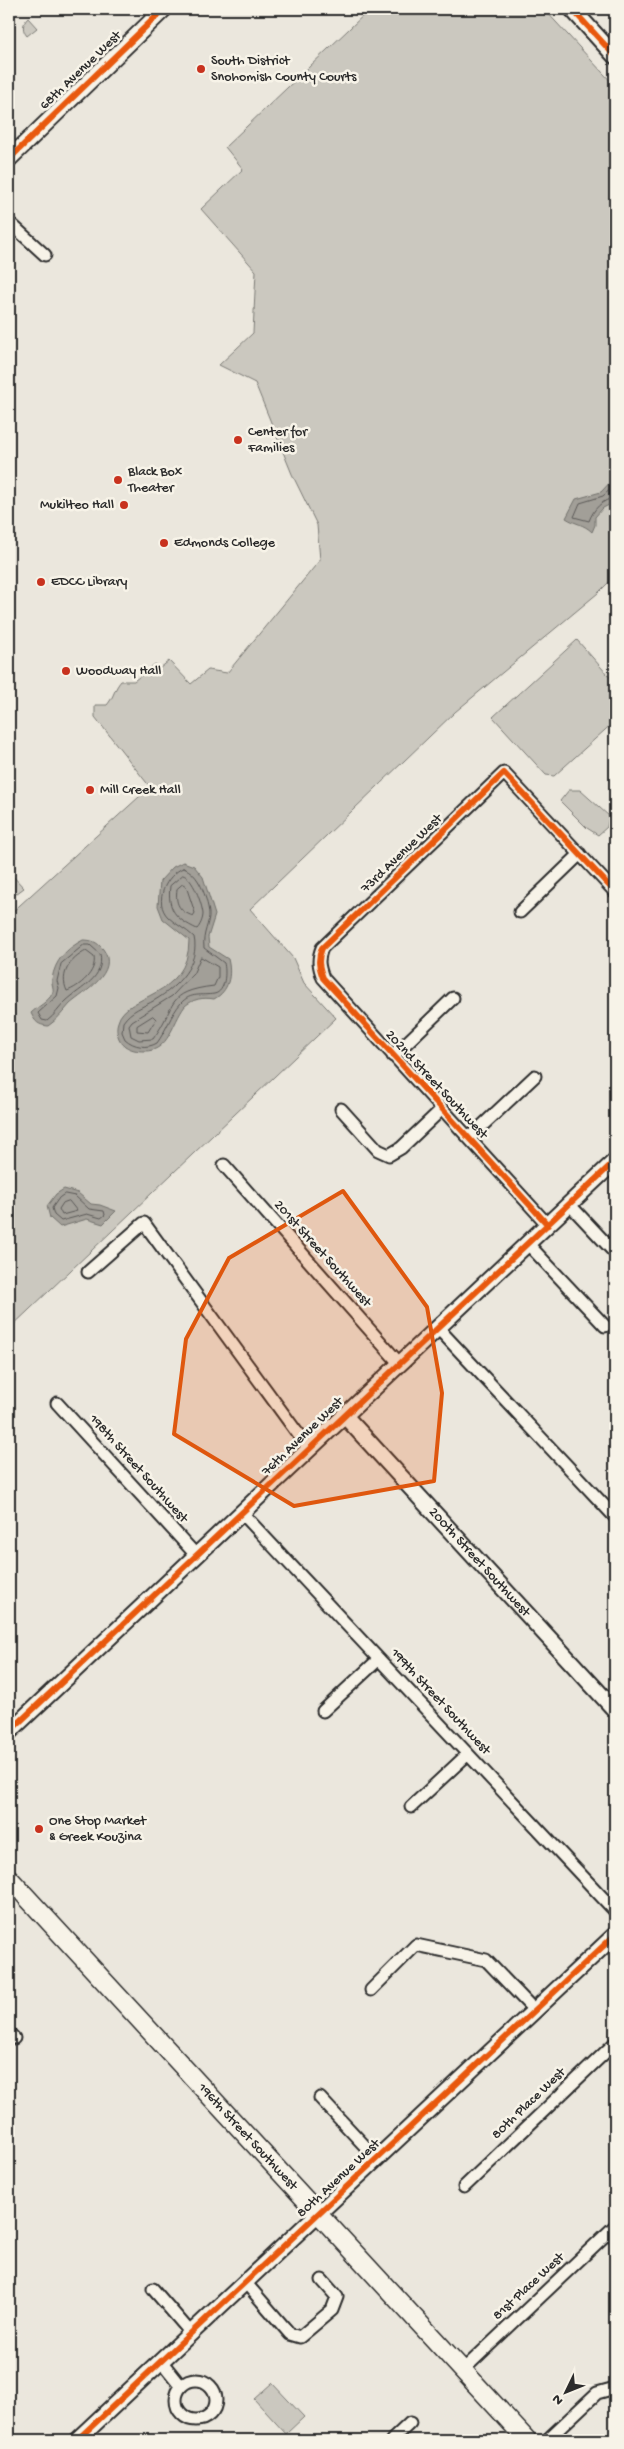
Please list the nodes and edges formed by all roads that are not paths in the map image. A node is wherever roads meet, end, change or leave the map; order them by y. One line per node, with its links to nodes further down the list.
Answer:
1 (164, 9): 4 (street, 68th Avenue West)
2 (572, 9): 3 (street)
3 (615, 56)
4 (13, 156): 5 (street, 68th Avenue West)
5 (9, 170)
6 (9, 213): 7 (street)
7 (12, 224): 8 (street)
8 (45, 255)
9 (580, 854): 10 (street); 11 (street); 12 (street, 73rd Avenue West)
10 (615, 892)
11 (520, 912)
12 (319, 955): 14 (street, 202nd Street Southwest)
13 (453, 998): 14 (street)
14 (393, 1056): 17 (street, 202nd Street Southwest)
15 (535, 1076): 18 (street)
16 (341, 1109): 17 (street)
17 (442, 1109): 18 (street, 202nd Street Southwest)
18 (468, 1138): 22 (street, 202nd Street Southwest)
19 (615, 1161): 21 (street, 76th Avenue West)
20 (224, 1165): 28 (street, 201st Street Southwest)
21 (570, 1205): 22 (street, 76th Avenue West); 24 (street)
22 (548, 1225): 23 (street, 76th Avenue West)
23 (528, 1244): 26 (street); 27 (street, 76th Avenue West)
24 (615, 1253)
25 (88, 1272): 31 (street)
26 (605, 1326)
27 (438, 1328): 28 (street, 76th Avenue West); 33 (street)
28 (399, 1363): 30 (street, 76th Avenue West)
29 (57, 1403): 34 (street, 198th Street Southwest)
30 (344, 1415): 31 (street, 76th Avenue West); 36 (street, 200th Street Southwest)
31 (309, 1449): 32 (street, 76th Avenue West)
32 (242, 1513): 34 (street, 76th Avenue West); 35 (street, 199th Street Southwest)
33 (615, 1516)
34 (196, 1555): 38 (street, 76th Avenue West)
35 (379, 1659): 37 (street); 39 (street, 199th Street Southwest)
36 (615, 1710)
37 (323, 1711)
38 (9, 1732)
39 (468, 1754): 40 (street); 42 (street, 199th Street Southwest)
40 (412, 1807)
41 (9, 1878): 50 (main road, 196th Street Southwest)
42 (615, 1911)
43 (615, 1935): 45 (street, 80th Avenue West)
44 (371, 1990): 45 (street)
45 (536, 2011): 48 (street, 80th Avenue West)
46 (615, 2043): 49 (street, 80th Place West)
47 (320, 2098): 48 (street)
48 (378, 2160): 50 (street, 80th Avenue West)
49 (464, 2187)
50 (320, 2215): 53 (street, 80th Avenue West); 57 (main road, 196th Street Southwest)
51 (615, 2226): 57 (street, 81st Place West)
52 (322, 2280): 53 (street)
53 (246, 2282): 55 (street, 80th Avenue West)
54 (152, 2289): 55 (street)
55 (191, 2333): 56 (street, 80th Avenue West)
56 (161, 2361): 58 (street); 61 (street, 80th Avenue West)
57 (463, 2370): 63 (main road, 196th Street Southwest)
58 (181, 2386)
59 (615, 2388): 64 (street)
60 (410, 2423): 62 (street)
61 (77, 2440)
62 (392, 2440)
63 (527, 2440)
64 (547, 2440)

